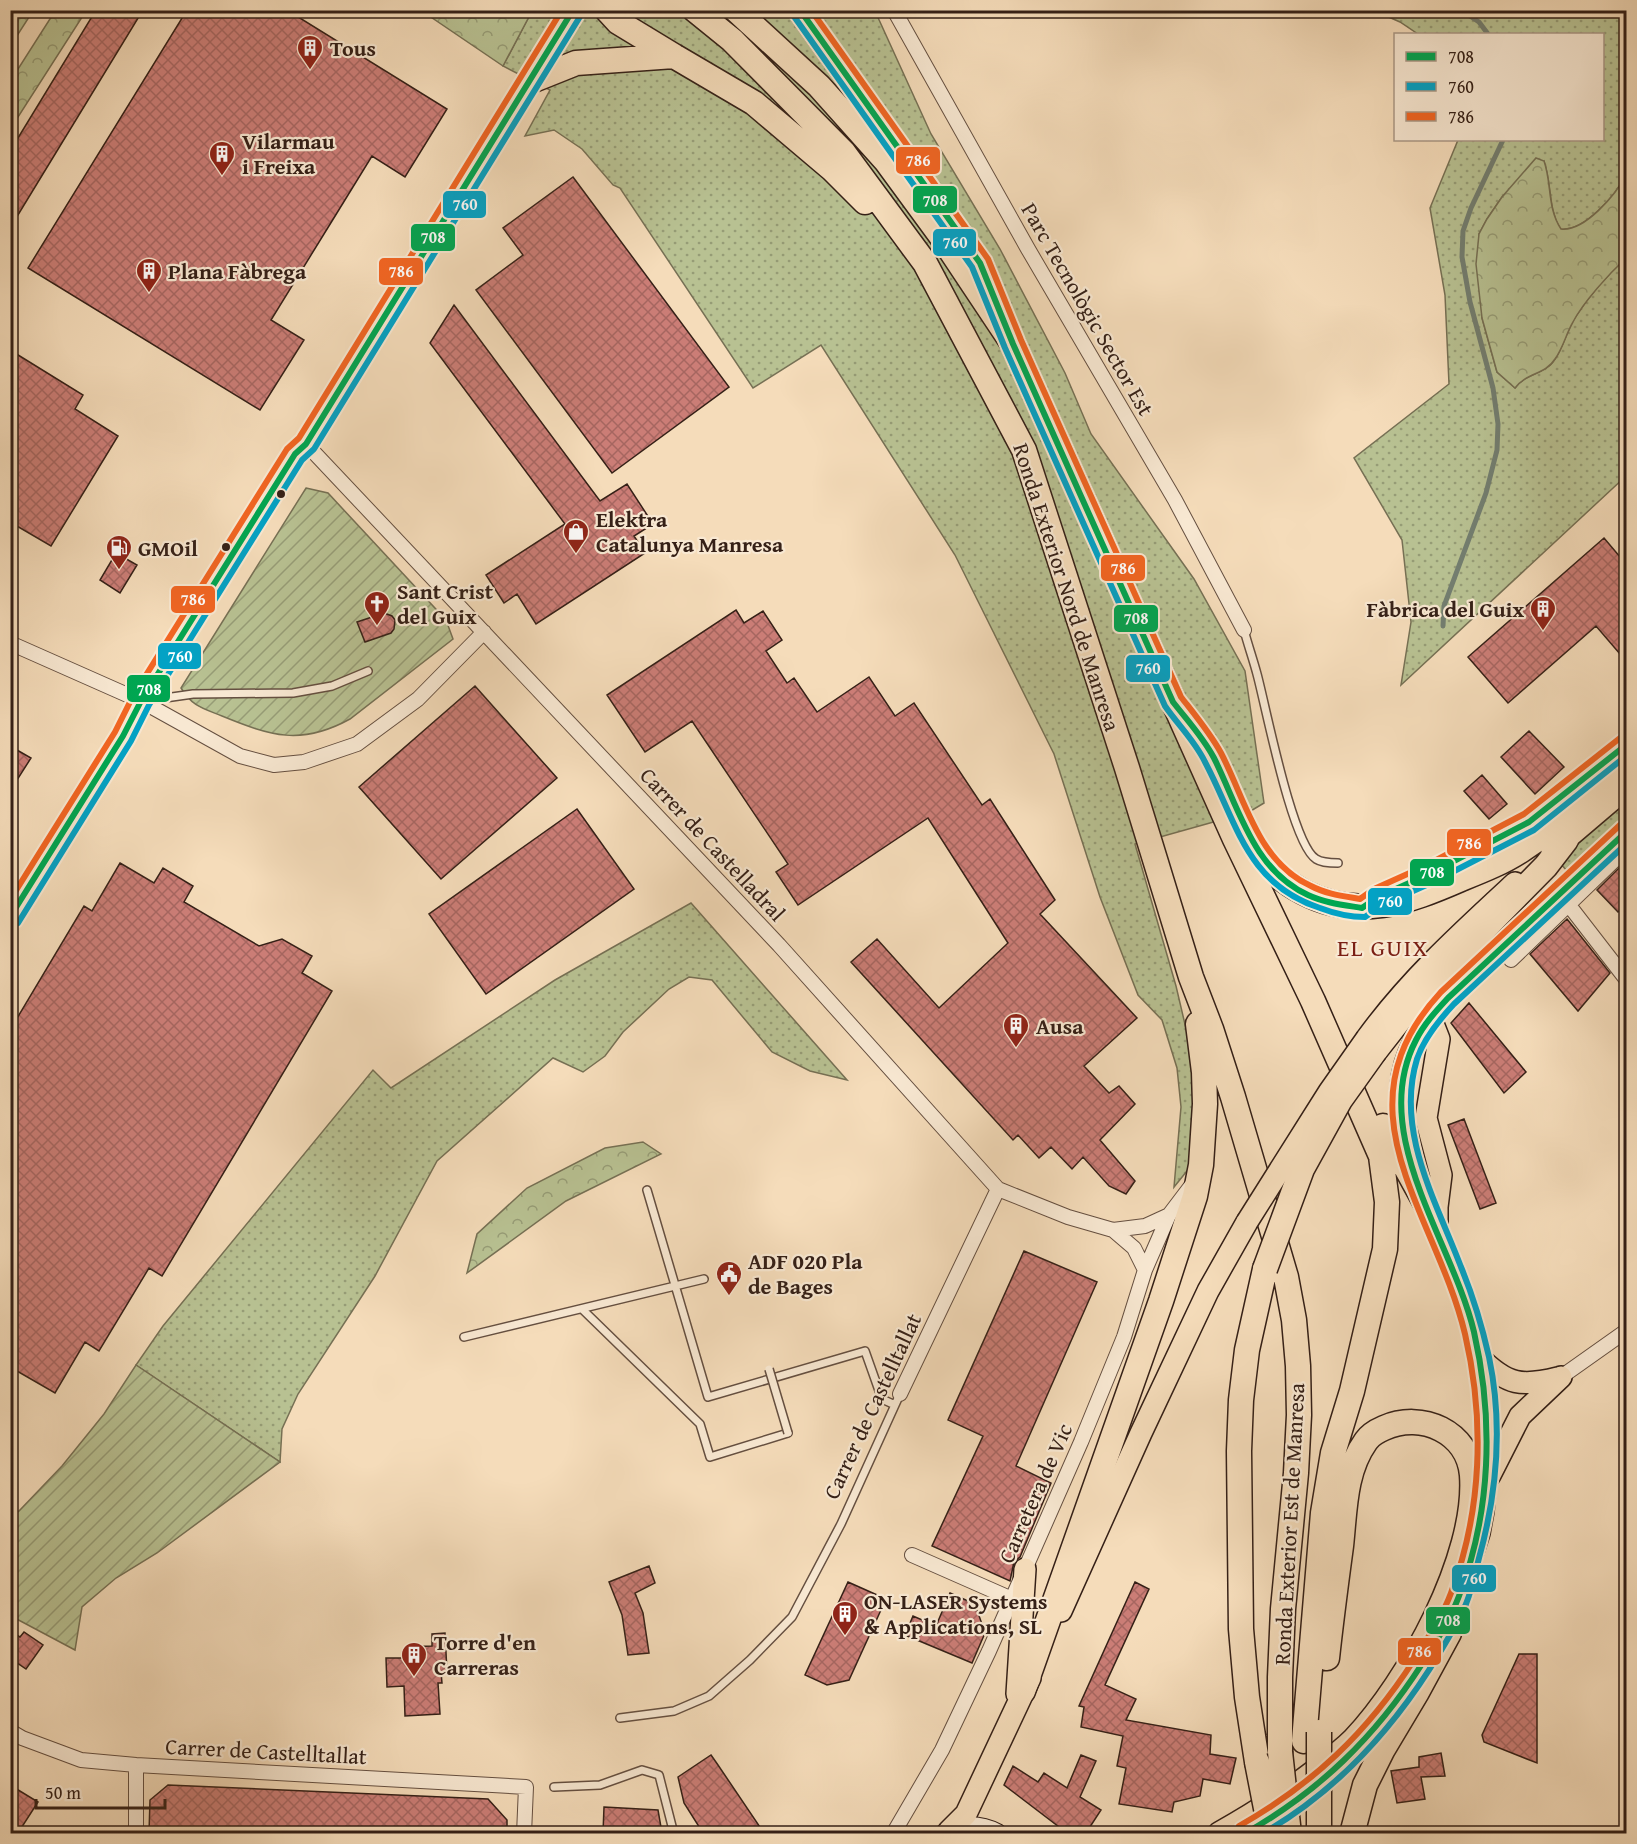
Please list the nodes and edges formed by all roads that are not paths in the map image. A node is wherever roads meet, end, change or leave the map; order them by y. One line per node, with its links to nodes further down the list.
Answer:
1 (573, 10): 8 (street)
2 (607, 10): 7 (highway)
3 (695, 10): 9 (highway, Ronda Exterior Nord de Manresa)
4 (736, 10): 10 (highway, Ronda Exterior Nord de Manresa)
5 (800, 10): 10 (highway)
6 (894, 10): 12 (street, Parc Tecnològic Sector Est)
7 (674, 56): 8 (highway); 9 (highway)
8 (531, 81): 11 (street)
9 (925, 263): 29 (highway, Ronda Exterior Nord de Manresa)
10 (1013, 344): 17 (highway, Ronda Exterior Nord de Manresa)
11 (306, 444): 13 (street, Carrer de Castelladral); 16 (street)
12 (1244, 630): 24 (lane)
13 (484, 632): 16 (street); 35 (street, Carrer de Castelladral)
14 (10, 643): 16 (street)
15 (368, 671): 16 (lane)
16 (141, 701): 27 (street)
17 (1173, 702): 26 (highway); 31 (highway, Ronda Exterior Nord de Manresa)
18 (1626, 746): 26 (lane)
19 (1626, 774): 26 (highway)
20 (1626, 788): 22 (main road)
21 (1626, 832): 32 (main road)
22 (1566, 840): 33 (highway)
23 (1626, 849): 25 (street)
24 (1338, 863)
25 (1568, 904): 28 (street); 30 (street)
26 (1362, 908)
27 (10, 918)
28 (1511, 960)
29 (1191, 977): 34 (highway); 71 (highway, Ronda Exterior Est de Manresa, bridge)
30 (1626, 979)
31 (1313, 1000): 37 (highway); 59 (highway, Ronda Exterior Est de Manresa)
32 (1430, 1016): 37 (main road); 39 (main road)
33 (1371, 1045): 56 (main road, bridge); 70 (highway, bridge)
34 (1201, 1165): 38 (street, Carretera de Vic); 56 (highway)
35 (998, 1189): 40 (street, Carrer de Castelladral); 50 (street, Carrer de Castelltallat)
36 (647, 1190): 43 (lane)
37 (1426, 1204): 39 (main road)
38 (1169, 1215): 40 (street, Carrer de Castelladral); 41 (street, Carretera de Vic)
39 (1437, 1228): 47 (main road)
40 (1113, 1230): 41 (street, Carrer de Castelladral)
41 (1144, 1270): 53 (street, Carretera de Vic)
42 (704, 1279): 43 (lane)
43 (675, 1286): 44 (lane); 50 (lane)
44 (582, 1309): 46 (lane); 48 (lane, bridge)
45 (1626, 1331): 49 (street)
46 (464, 1337)
47 (1480, 1358): 49 (main road); 51 (main road)
48 (770, 1369)
49 (1561, 1377): 51 (main road)
50 (897, 1399): 57 (lane, Carrer de Castelltallat)
51 (1485, 1484): 55 (main road)
52 (912, 1555): 54 (street)
53 (1026, 1569): 54 (street, Carretera de Vic); 56 (main road)
54 (1012, 1599): 66 (street, Carretera de Vic)
55 (1455, 1607): 69 (main road); 74 (highway)
56 (1019, 1699): 62 (main road)
57 (620, 1718)
58 (10, 1731): 60 (street, Carrer de Castelltallat)
59 (1312, 1737): 68 (highway); 72 (highway, Ronda Exterior Est de Manresa); 73 (highway, bridge)
60 (136, 1765): 63 (street); 64 (street, Carrer de Castelltallat)
61 (554, 1787): 65 (lane)
62 (947, 1832): 67 (main road)
63 (136, 1833)
64 (524, 1833)
65 (674, 1833)
66 (893, 1833)
67 (997, 1833)
68 (1220, 1833)
69 (1243, 1833)
70 (1271, 1833)
71 (1289, 1833)
72 (1310, 1833)
73 (1319, 1833)
74 (1352, 1833)

